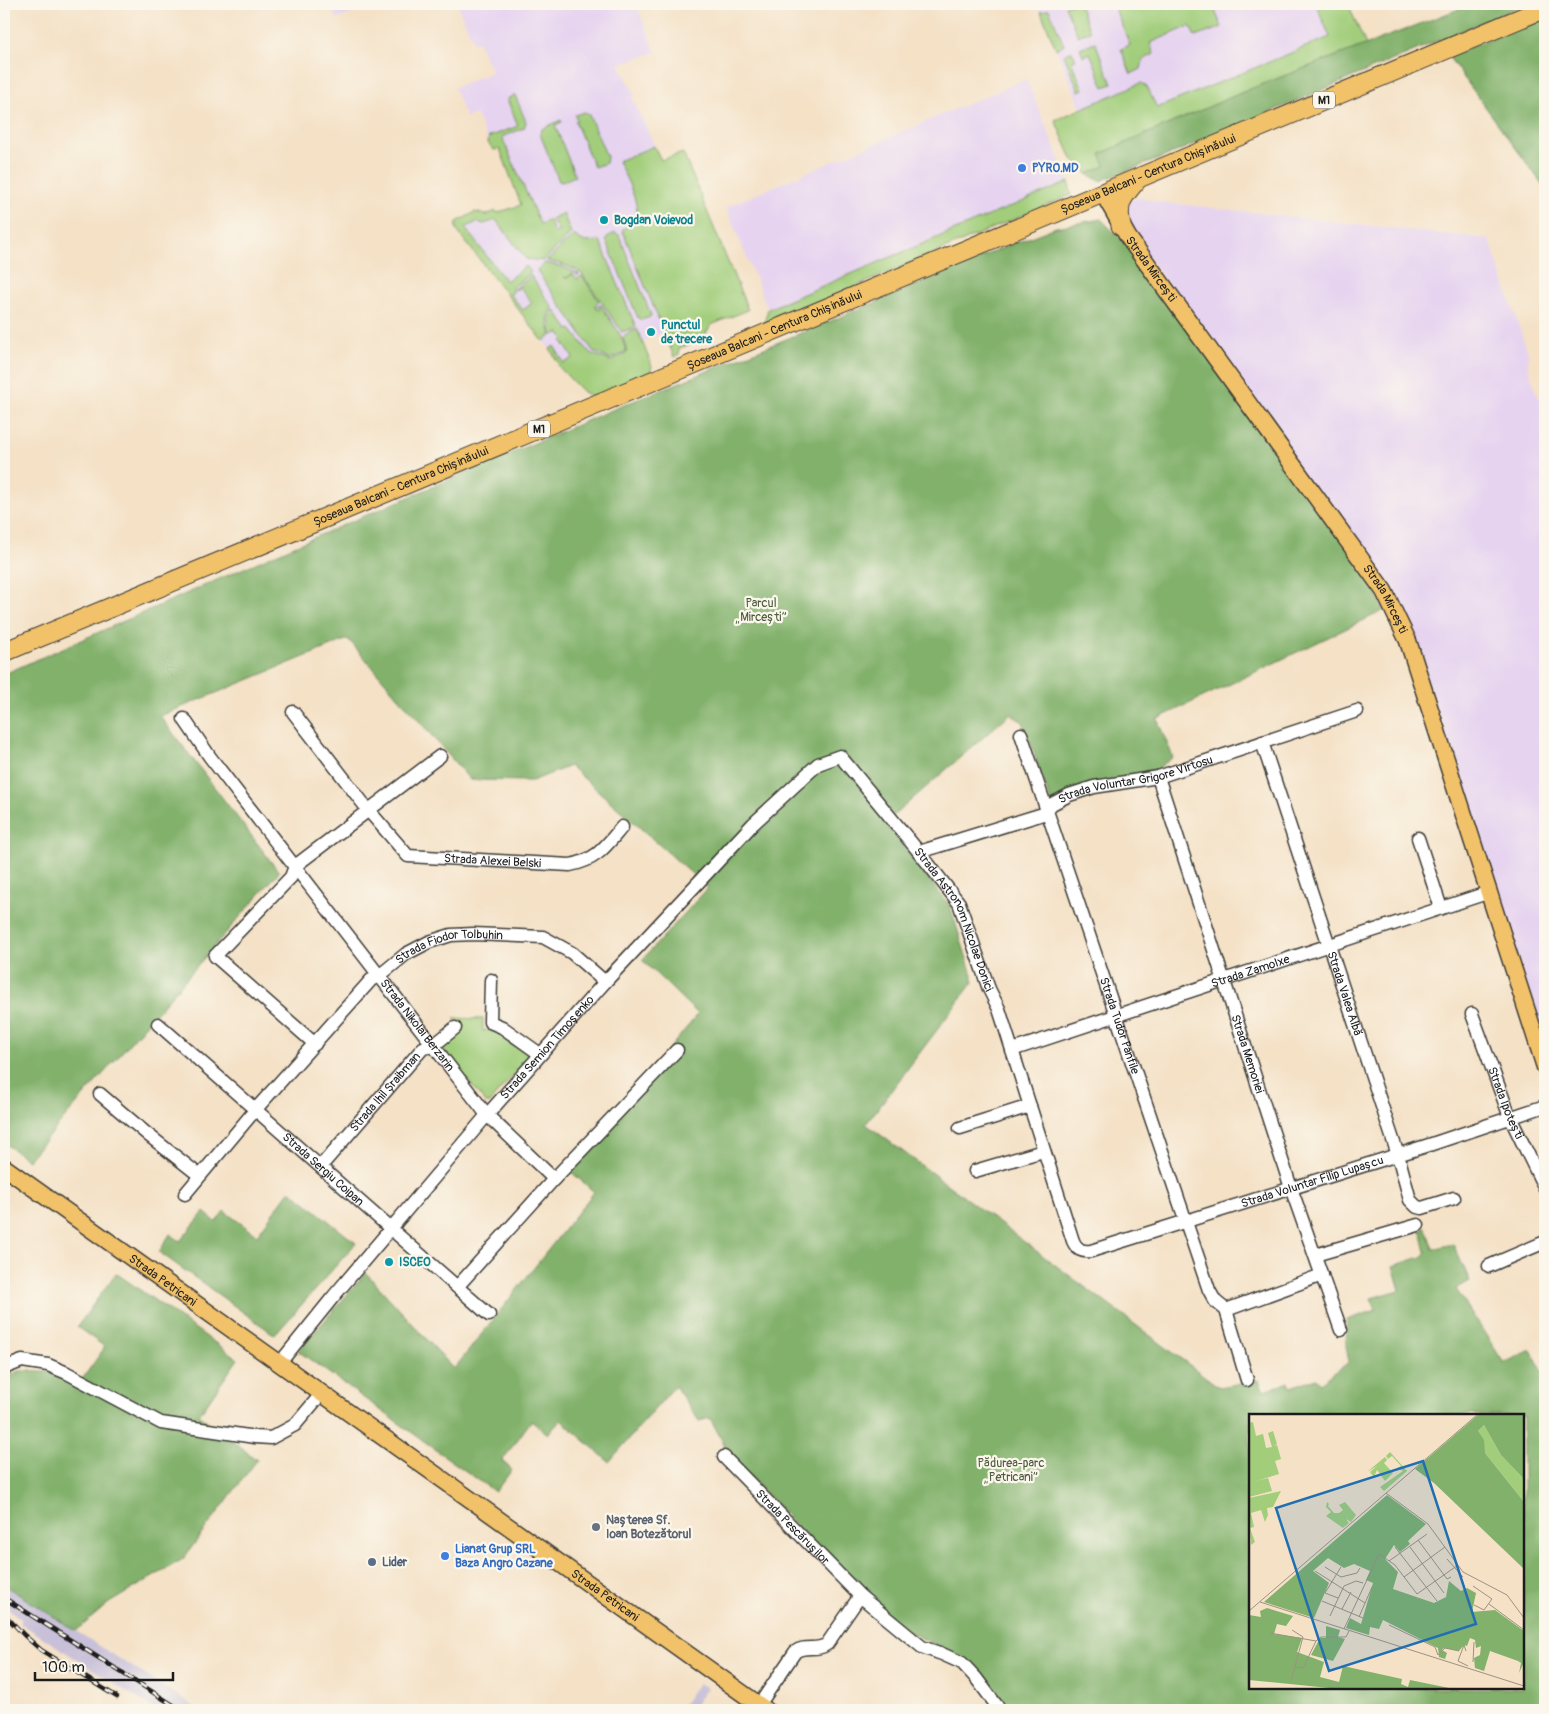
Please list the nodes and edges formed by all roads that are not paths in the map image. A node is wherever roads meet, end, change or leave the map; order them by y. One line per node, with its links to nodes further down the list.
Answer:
1 (1545, 8): 2 (highway, Șoseaua Balcani - Centura Chișinăului / M1)
2 (1139, 178): 3 (highway, Șoseaua Balcani - Centura Chișinăului / M1); 4 (highway)
3 (1103, 193): 4 (main road, Strada Mircești); 5 (highway, Șoseaua Balcani - Centura Chișinăului / M1)
4 (1121, 226): 20 (main road, Strada Mircești)
5 (4, 652)
6 (1357, 711): 10 (street, Strada Voluntar Grigore Vîrtosu)
7 (293, 712): 15 (street, Strada Alexei Belski)
8 (184, 719): 19 (street, Strada Nikolai Berzarin)
9 (1021, 734): 14 (street, Strada Tudor Panfile)
10 (1262, 742): 13 (street, Strada Voluntar Grigore Vîrtosu); 22 (street, Strada Valea Albă)
11 (440, 756): 15 (street)
12 (840, 756): 18 (street, Strada Astronom Nicolae Donici); 26 (street, Strada Semion Timoșenko)
13 (1158, 777): 14 (street, Strada Voluntar Grigore Vîrtosu); 25 (street, Strada Memoriei)
14 (1048, 810): 18 (street, Strada Voluntar Grigore Vîrtosu); 28 (street, Strada Tudor Panfile)
15 (369, 811): 16 (street, Strada Alexei Belski); 19 (street)
16 (622, 827)
17 (1418, 838): 21 (street)
18 (919, 852): 34 (street, Strada Astronom Nicolae Donici)
19 (295, 866): 23 (street, Strada Nikolai Berzarin); 31 (street)
20 (1490, 892): 21 (street, Strada Zamolxe); 36 (main road, Strada Mircești)
21 (1441, 908): 22 (street, Strada Zamolxe)
22 (1329, 944): 25 (street, Strada Zamolxe); 45 (street, Strada Valea Albă)
23 (380, 976): 26 (street, Strada Fiodor Tolbuhin); 31 (street, Strada Fiodor Tolbuhin); 32 (street, Strada Nikolai Berzarin)
24 (491, 980): 35 (street)
25 (1223, 980): 28 (street, Strada Zamolxe); 51 (street, Strada Memoriei)
26 (605, 982): 35 (street, Strada Semion Timoșenko)
27 (1472, 1014): 42 (street, Strada Ipotești)
28 (1117, 1015): 34 (street, Strada Zamolxe); 55 (street, Strada Tudor Panfile)
29 (158, 1024): 40 (street, Strada Sergiu Coipan)
30 (456, 1028): 32 (street, Strada Ihil Șraibman)
31 (315, 1044): 40 (street, Strada Fiodor Tolbuhin)
32 (433, 1046): 41 (street, Strada Nikolai Berzarin); 46 (street, Strada Ihil Șraibman)
33 (677, 1050): 50 (street)
34 (1012, 1050): 38 (street, Strada Astronom Nicolae Donici)
35 (540, 1054): 41 (street, Strada Semion Timoșenko)
36 (1545, 1067)
37 (100, 1094): 49 (street)
38 (1030, 1106): 43 (street); 44 (street, Strada Astronom Nicolae Donici)
39 (1545, 1106): 42 (street, Strada Voluntar Filip Lupașcu)
40 (256, 1109): 46 (street, Strada Sergiu Coipan); 49 (street, Strada Fiodor Tolbuhin)
41 (487, 1115): 50 (street, Strada Nikolai Berzarin); 57 (street, Strada Semion Timoșenko)
42 (1510, 1117): 45 (street, Strada Voluntar Filip Lupașcu); 52 (street, Strada Ipotești)
43 (960, 1128)
44 (1043, 1151): 48 (street); 59 (street, Strada Astronom Nicolae Donici)
45 (1398, 1155): 51 (street, Strada Voluntar Filip Lupașcu); 54 (street, Strada Valea Albă)
46 (321, 1166): 57 (street, Strada Sergiu Coipan)
47 (4, 1167): 67 (main road, Strada Petricani)
48 (976, 1171)
49 (200, 1175): 53 (street, Strada Fiodor Tolbuhin)
50 (554, 1179): 63 (street)
51 (1291, 1188): 55 (street, Strada Voluntar Filip Lupașcu); 60 (street, Strada Memoriei)
52 (1545, 1190)
53 (185, 1194)
54 (1454, 1198)
55 (1186, 1223): 59 (street, Strada Voluntar Filip Lupașcu); 64 (street, Strada Tudor Panfile)
56 (1418, 1225): 60 (street)
57 (391, 1229): 63 (street, Strada Sergiu Coipan); 67 (street, Strada Semion Timoșenko)
58 (1545, 1242): 61 (street)
59 (1078, 1249)
60 (1315, 1255): 62 (street, Strada Memoriei)
61 (1488, 1266)
62 (1322, 1275): 64 (street); 66 (street, Strada Memoriei)
63 (457, 1287): 65 (street, Strada Sergiu Coipan)
64 (1226, 1310): 69 (street, Strada Tudor Panfile)
65 (489, 1315)
66 (1341, 1330)
67 (279, 1364): 70 (main road, Strada Petricani)
68 (4, 1368): 70 (street)
69 (1247, 1380)
70 (322, 1393): 73 (main road, Strada Petricani)
71 (724, 1457): 72 (street, Strada Pescărușilor)
72 (860, 1596): 73 (street); 74 (street, Strada Pescărușilor)
73 (762, 1708)
74 (1000, 1710)

